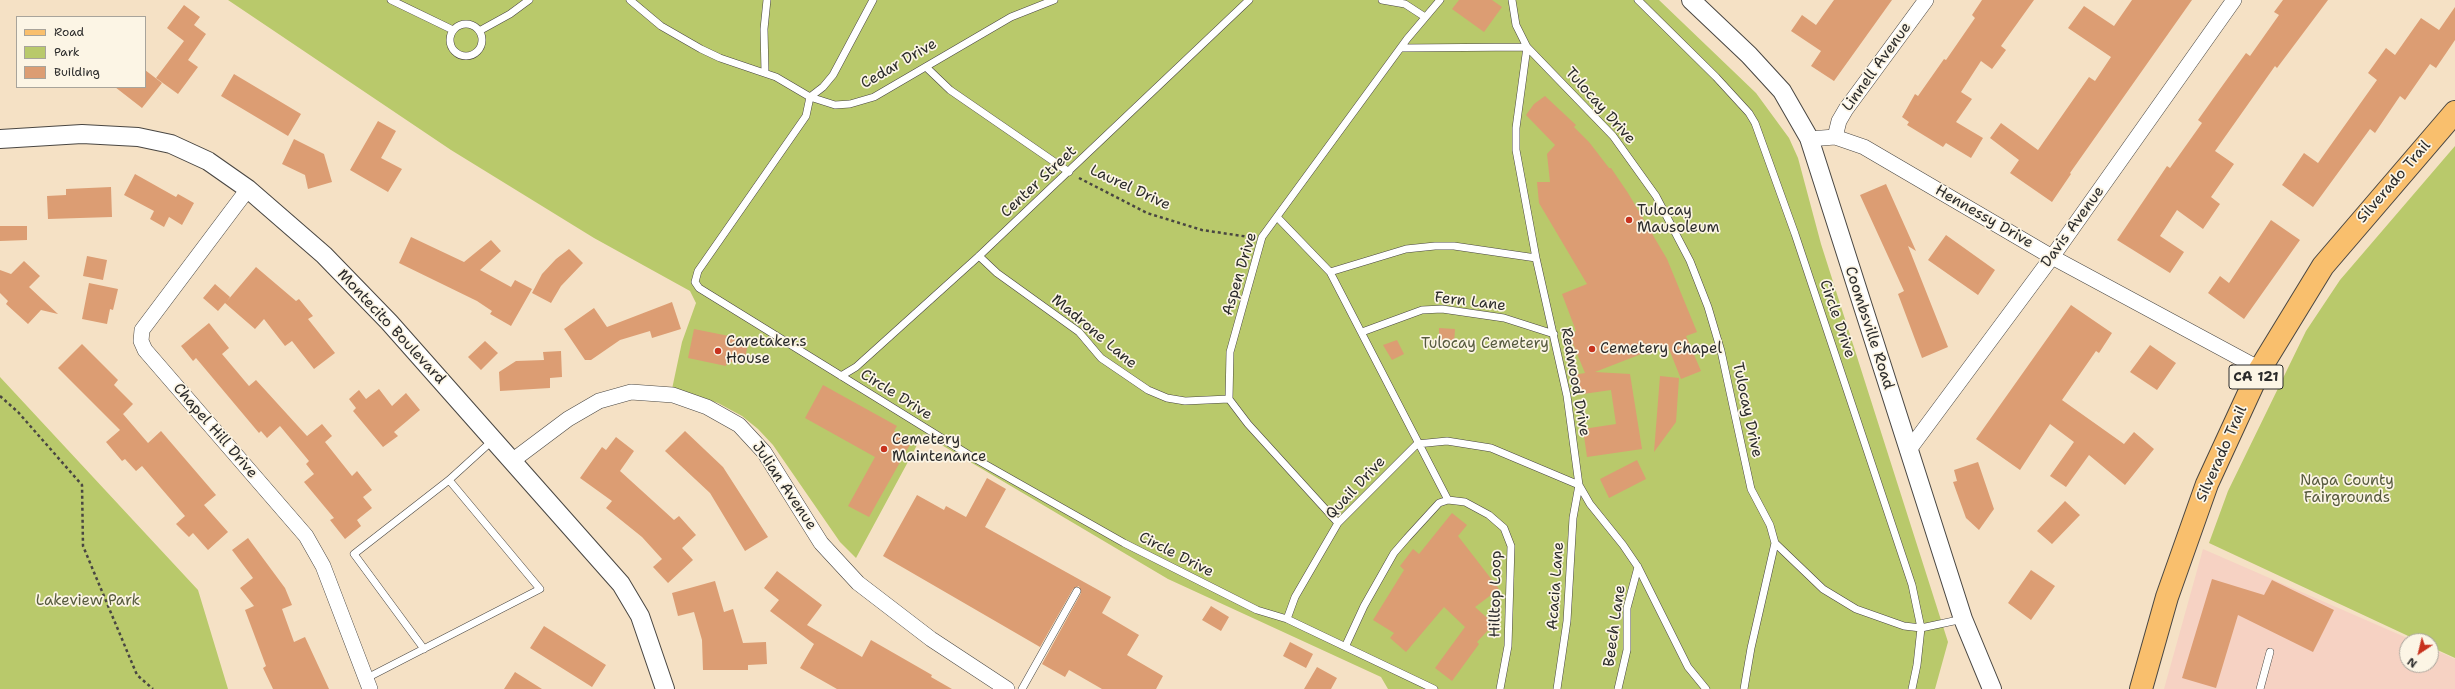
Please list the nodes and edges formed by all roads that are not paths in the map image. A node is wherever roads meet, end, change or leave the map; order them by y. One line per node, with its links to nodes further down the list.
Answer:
1 (391, 0): 16 (lane)
2 (529, 0): 17 (lane)
3 (630, 0): 21 (lane, Cedar Drive)
4 (767, 0): 21 (lane)
5 (873, 0): 22 (lane)
6 (1054, 0): 20 (lane, Cedar Drive)
7 (1249, 0): 27 (lane, Center Street)
8 (1382, 0): 15 (lane)
9 (1440, 0): 15 (lane, Aspen Drive)
10 (1512, 0): 18 (lane, Tulocay Drive)
11 (1638, 0): 52 (lane, Circle Drive)
12 (1691, 0): 26 (street, Coombsville Road)
13 (1926, 0): 24 (street, Linnell Avenue)
14 (2234, 0): 31 (street, Davis Avenue)
15 (1425, 17): 19 (lane, Aspen Drive)
16 (454, 30): 17 (lane); 17 (lane)
17 (481, 30)
18 (1528, 47): 19 (lane); 32 (lane, Redwood Drive); 47 (lane, Tulocay Drive)
19 (1401, 48): 29 (lane, Aspen Drive)
20 (926, 67): 22 (lane, Cedar Drive); 27 (lane, Laurel Drive)
21 (765, 72): 22 (lane, Cedar Drive)
22 (810, 97): 37 (lane, Circle Drive)
23 (2455, 112): 36 (main road, Silverado Trail / CA 121)
24 (1834, 137): 26 (street, Hennessy Drive); 31 (street, Hennessy Drive)
25 (0, 139): 28 (street, Montecito Boulevard)
26 (1809, 140): 41 (street, Coombsville Road)
27 (1069, 172): 30 (lane, Center Street)
28 (248, 189): 39 (street, Montecito Boulevard); 56 (street, Chapel Hill Drive)
29 (1277, 217): 33 (lane); 38 (lane, Aspen Drive)
30 (979, 256): 37 (lane, Center Street); 38 (lane, Madrone Lane)
31 (2052, 257): 36 (street, Hennessy Drive); 41 (street, Davis Avenue)
32 (1536, 258): 33 (lane); 35 (lane, Redwood Drive)
33 (1330, 272): 34 (lane)
34 (1362, 332): 35 (lane, Fern Lane); 40 (lane)
35 (1554, 334): 44 (lane, Redwood Drive)
36 (2260, 369): 68 (main road, Silverado Trail / CA 121)
37 (841, 376): 50 (lane, Circle Drive)
38 (1229, 399): 46 (lane)
39 (494, 440): 42 (street, Montecito Boulevard); 43 (lane)
40 (1417, 444): 44 (lane); 45 (lane); 46 (lane, Quail Drive)
41 (1908, 451): 51 (street, Coombsville Road)
42 (512, 461): 57 (street, Montecito Boulevard); 58 (street, Julian Avenue)
43 (449, 480): 54 (lane); 54 (lane)
44 (1579, 485): 48 (lane, Redwood Drive); 62 (lane, Acacia Lane)
45 (1448, 500): 53 (lane); 61 (lane, Hilltop Loop)
46 (1338, 523): 50 (lane, Quail Drive)
47 (1775, 543): 52 (lane); 65 (lane, Tulocay Drive)
48 (1638, 567): 63 (lane, Beech Lane); 64 (lane, Redwood Drive)
49 (1077, 591): 59 (lane)
50 (1287, 619): 53 (lane, Circle Drive)
51 (1964, 619): 52 (lane); 67 (street, Coombsville Road)
52 (1920, 628): 66 (lane, Circle Drive)
53 (1346, 645): 60 (lane, Circle Drive)
54 (424, 649): 56 (lane)
55 (2270, 652): 69 (lane)
56 (367, 684)
57 (665, 689)
58 (1007, 689)
59 (1022, 689)
60 (1434, 689)
61 (1500, 689)
62 (1557, 689)
63 (1618, 689)
64 (1706, 689)
65 (1744, 689)
66 (1912, 689)
67 (1992, 689)
68 (2141, 689)
69 (2260, 689)

